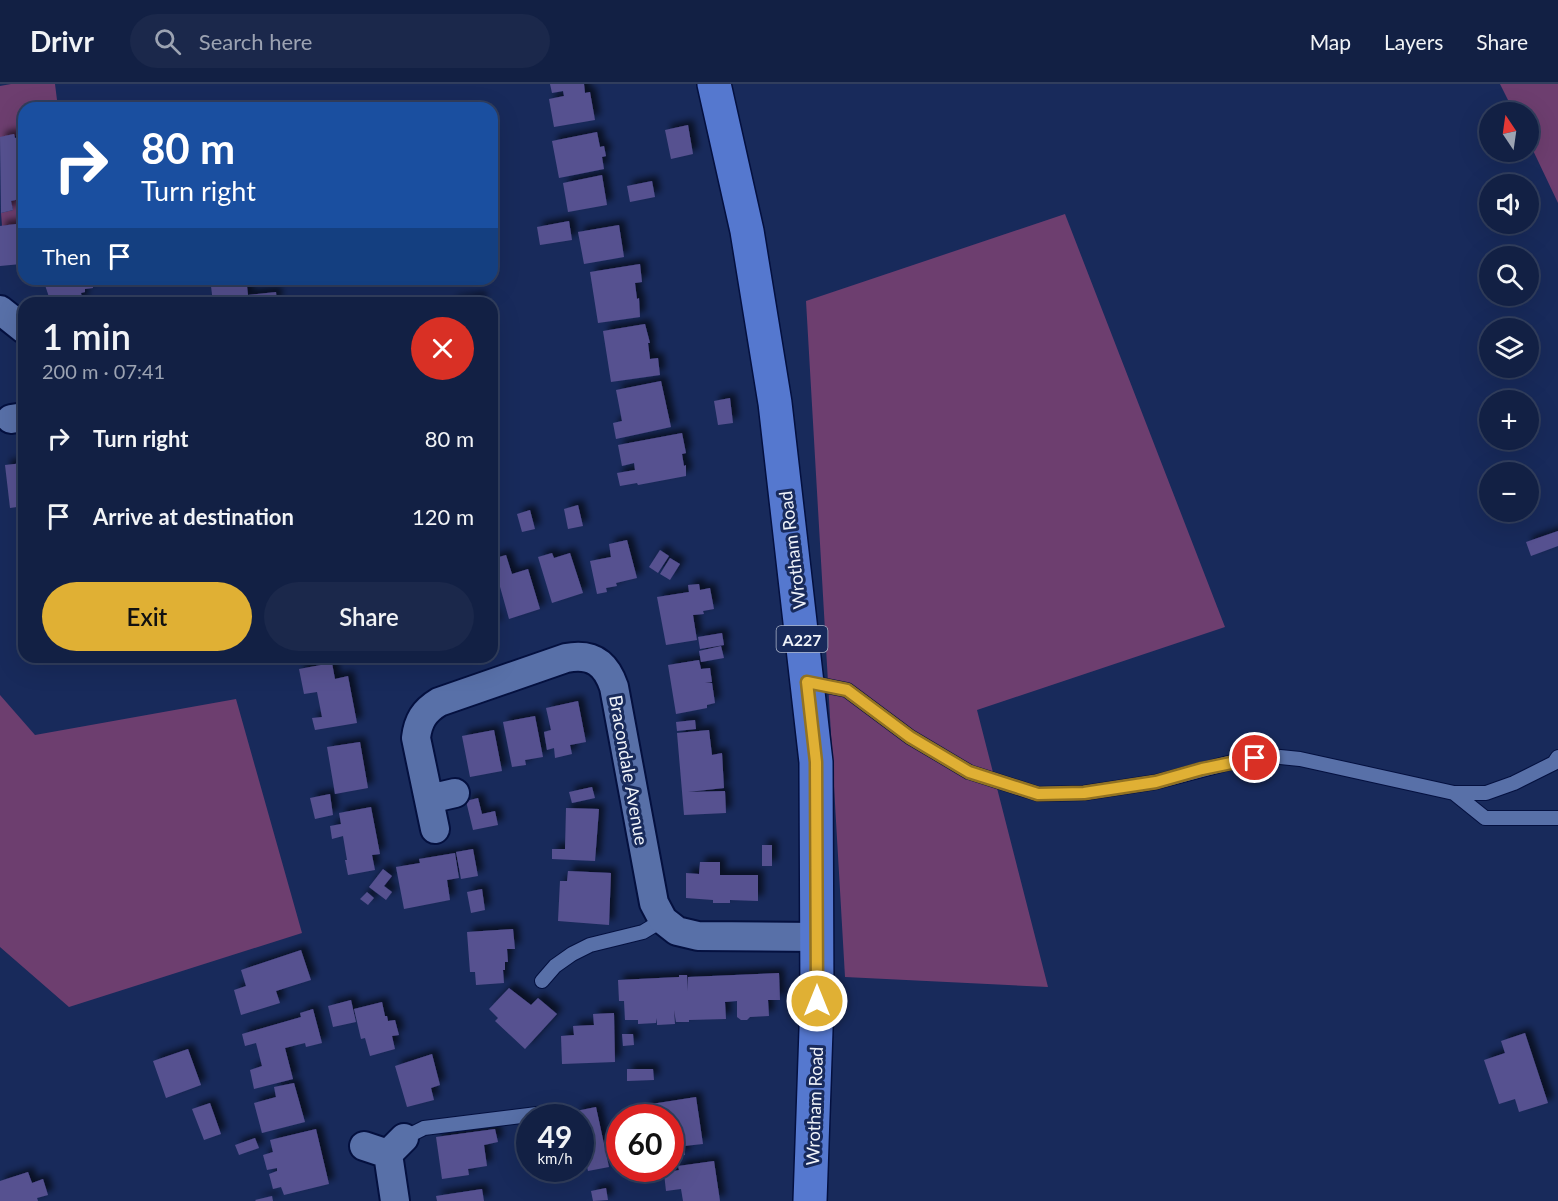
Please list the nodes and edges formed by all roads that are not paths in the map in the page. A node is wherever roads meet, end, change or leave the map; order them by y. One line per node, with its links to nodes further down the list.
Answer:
1 (714, 84): 4 (main road, Wrotham Road / A227)
2 (0, 310): 3 (street)
3 (18, 324)
4 (807, 682): 6 (lane); 10 (main road, Wrotham Road / A227)
5 (1558, 757): 6 (lane)
6 (1455, 793): 7 (lane)
7 (1558, 819)
8 (435, 829): 9 (street, Bracondale Avenue)
9 (663, 920): 10 (street); 11 (lane)
10 (818, 937): 15 (main road, Wrotham Road / A227)
11 (542, 981)
12 (516, 1117): 13 (lane)
13 (385, 1146): 14 (street)
14 (395, 1201)
15 (810, 1201)

